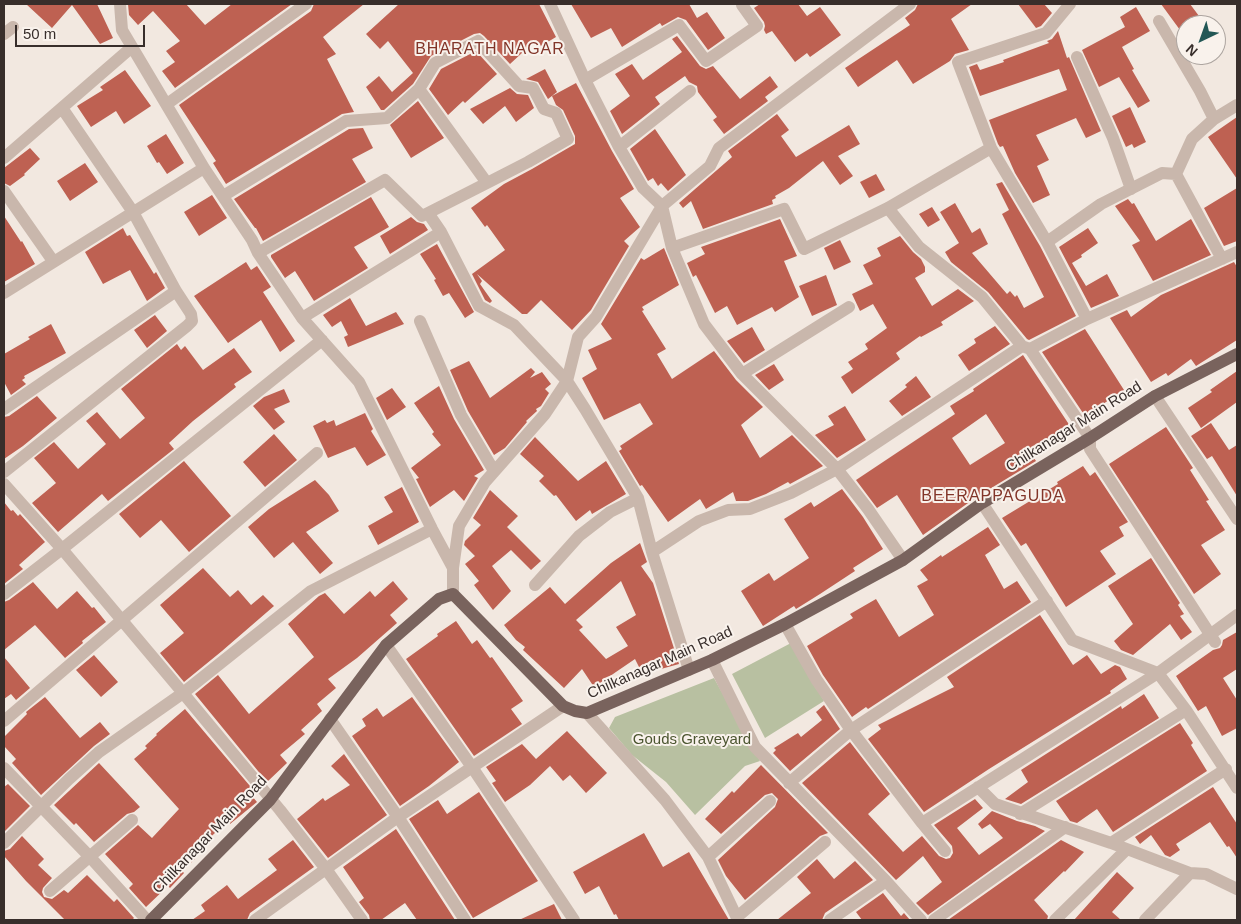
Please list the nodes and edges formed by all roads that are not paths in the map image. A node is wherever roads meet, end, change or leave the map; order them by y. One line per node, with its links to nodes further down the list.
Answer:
1 (120, 4): 8 (street)
2 (306, 4): 13 (street)
3 (550, 4): 10 (street)
4 (744, 4): 10 (street)
5 (910, 4): 26 (street)
6 (1070, 4): 18 (street)
7 (1159, 21): 16 (street)
8 (132, 47): 13 (street); 15 (street)
9 (1077, 57): 23 (street)
10 (585, 80): 17 (street)
11 (419, 89): 22 (street); 22 (street); 25 (street)
12 (690, 91): 17 (street)
13 (167, 104): 20 (street)
14 (1237, 104): 16 (street)
15 (62, 108): 19 (street); 28 (street)
16 (1214, 119): 21 (street)
17 (619, 147): 26 (street)
18 (991, 148): 27 (street); 31 (street)
19 (4, 158)
20 (204, 168): 25 (street); 28 (street)
21 (1176, 174): 23 (street); 35 (street)
22 (487, 183): 29 (street)
23 (1131, 189): 31 (street)
24 (4, 191): 36 (street)
25 (223, 196): 34 (street)
26 (662, 206): 32 (street); 47 (street)
27 (888, 208): 32 (street); 44 (street)
28 (133, 212): 36 (street); 37 (street)
29 (428, 213): 30 (street); 34 (street)
30 (441, 232): 40 (street); 47 (street)
31 (1047, 242): 41 (street)
32 (672, 248): 46 (street)
33 (1237, 252): 35 (street)
34 (258, 253): 40 (street)
35 (1222, 259): 41 (street)
36 (54, 261): 38 (street)
37 (176, 291): 49 (street); 54 (street)
38 (4, 293)
39 (849, 307): 46 (street)
40 (302, 318): 43 (street)
41 (1087, 319): 44 (street)
42 (420, 321): 53 (street)
43 (322, 340): 59 (street); 60 (street)
44 (1026, 348): 50 (street); 52 (street)
45 (1237, 354): 48 (main road, Chilkanagar Main Road)
46 (742, 374): 52 (street)
47 (567, 381): 53 (street); 56 (street)
48 (1155, 396): 50 (main road, Chilkanagar Main Road); 58 (street)
49 (4, 408)
50 (1090, 438): 57 (main road, Chilkanagar Main Road); 71 (street)
51 (317, 453): 69 (street)
52 (837, 469): 61 (street); 62 (street)
53 (494, 471): 63 (street)
54 (4, 472)
55 (4, 484): 60 (street)
56 (638, 498): 61 (street); 64 (street)
57 (982, 503): 62 (main road, Chilkanagar Main Road); 67 (street)
58 (1237, 519)
59 (432, 529): 63 (street); 76 (street)
60 (62, 549): 65 (street); 69 (street)
61 (652, 552): 74 (street)
62 (902, 560): 70 (main road, Chilkanagar Main Road)
63 (453, 568): 66 (street)
64 (535, 585)
65 (4, 594)
66 (453, 594): 72 (main road, Chilkanagar Main Road); 77 (main road, Chilkanagar Main Road)
67 (1047, 601): 75 (street); 82 (street)
68 (1237, 615): 71 (street)
69 (123, 620): 76 (street); 81 (street)
70 (785, 624): 73 (main road, Chilkanagar Main Road); 82 (street)
71 (1213, 639): 75 (street)
72 (386, 645): 80 (main road, Chilkanagar Main Road); 83 (street)
73 (712, 660): 74 (main road, Chilkanagar Main Road); 86 (street)
74 (689, 670): 79 (main road, Chilkanagar Main Road)
75 (1158, 672): 78 (street); 87 (street)
76 (183, 693): 89 (street); 91 (street)
77 (564, 706): 79 (main road, Chilkanagar Main Road); 83 (street)
78 (1186, 710): 85 (street); 92 (street)
79 (587, 713): 103 (street)
80 (330, 719): 89 (main road, Chilkanagar Main Road); 93 (street)
81 (4, 721)
82 (851, 730): 86 (street); 95 (street)
83 (472, 767): 93 (street); 115 (street)
84 (4, 768): 91 (street)
85 (1226, 769): 88 (street); 99 (street)
86 (789, 783): 106 (street)
87 (978, 786): 92 (street); 95 (street)
88 (1237, 788)
89 (270, 800): 104 (street); 112 (main road, Chilkanagar Main Road)
90 (770, 801): 103 (street)
91 (41, 807): 98 (street); 102 (street)
92 (1020, 814): 96 (street)
93 (398, 817): 104 (street); 114 (street)
94 (132, 820): 102 (street)
95 (922, 823): 101 (street)
96 (1065, 827): 99 (street); 118 (street)
97 (825, 842): 110 (street)
98 (4, 843)
99 (1111, 843): 100 (street)
100 (1126, 850): 105 (street); 119 (street)
101 (945, 851)
102 (90, 857): 108 (street); 111 (street)
103 (708, 857): 110 (street)
104 (326, 869): 109 (street); 113 (street)
105 (1190, 873): 107 (street); 120 (street)
106 (886, 881): 116 (street); 117 (street)
107 (1237, 889)
108 (50, 891)
109 (258, 919)
110 (738, 919)
111 (147, 920)
112 (151, 920)
113 (362, 920)
114 (465, 920)
115 (574, 920)
116 (830, 920)
117 (921, 920)
118 (934, 920)
119 (1055, 920)
120 (1145, 920)

